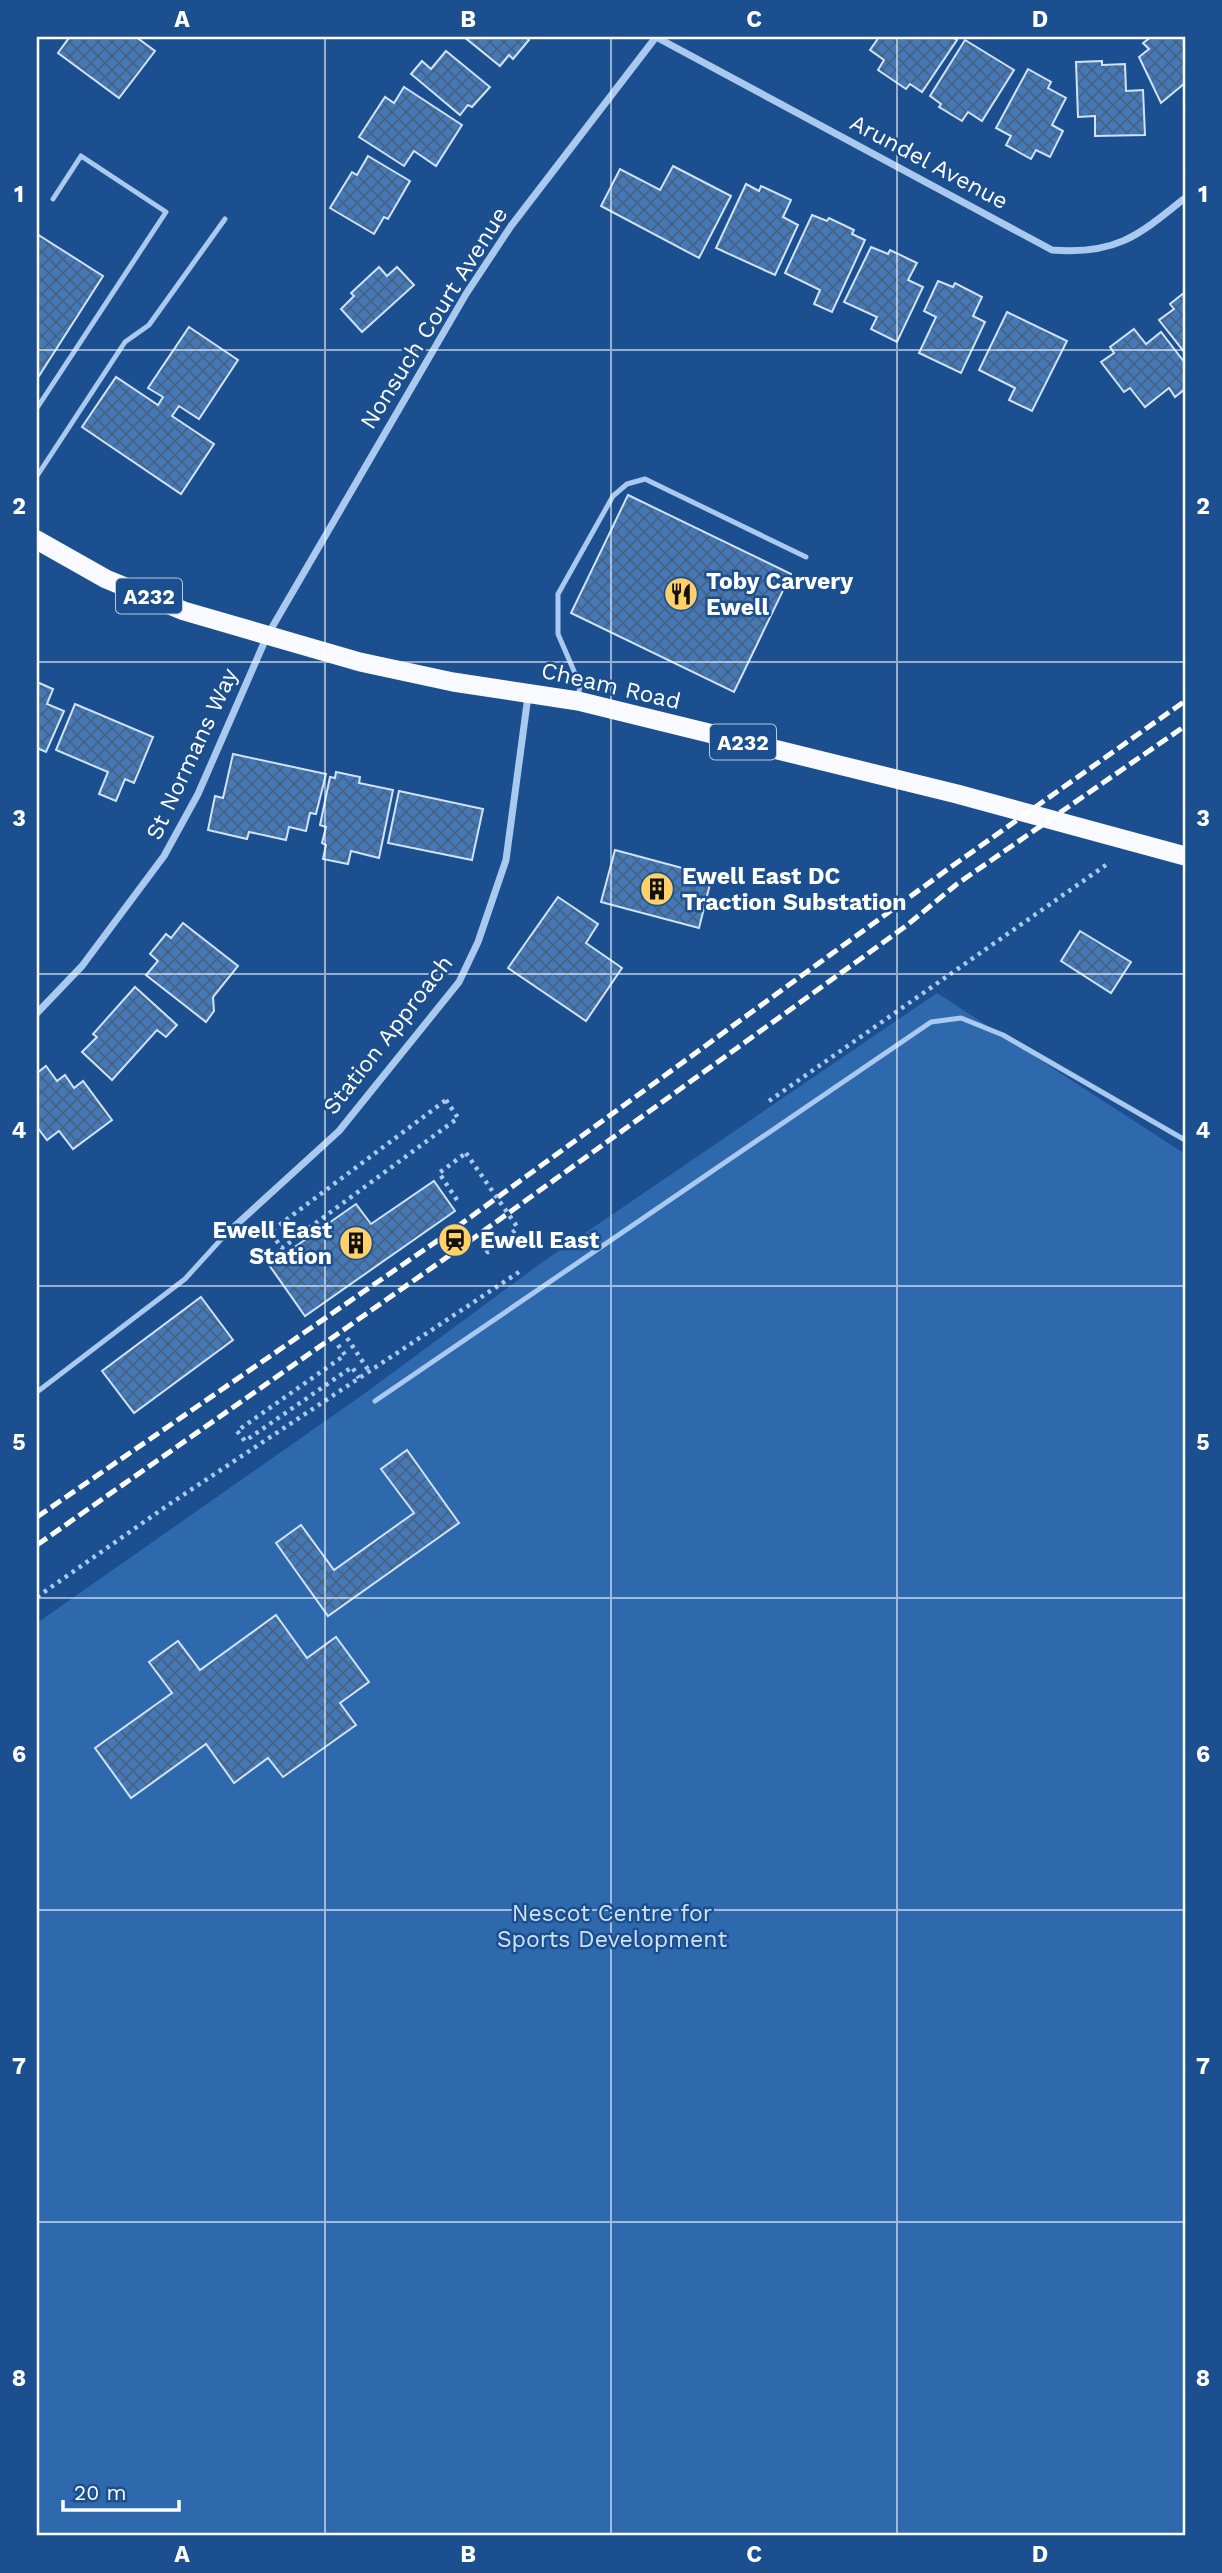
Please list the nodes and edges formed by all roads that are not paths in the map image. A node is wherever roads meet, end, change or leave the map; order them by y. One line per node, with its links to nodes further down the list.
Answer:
1 (656, 37): 2 (street, Arundel Avenue); 9 (street, Nonsuch Court Avenue)
2 (1185, 198)
3 (53, 199): 5 (lane)
4 (225, 219): 6 (lane)
5 (37, 408)
6 (37, 476)
7 (37, 540): 9 (highway, Cheam Road / A232)
8 (806, 557): 11 (lane)
9 (267, 636): 10 (highway, Cheam Road / A232); 13 (street, St Normans Way)
10 (528, 692): 11 (highway, Cheam Road / A232); 15 (street, Station Approach)
11 (578, 701): 12 (highway, Cheam Road / A232)
12 (1185, 856)
13 (37, 1013)
14 (1185, 1140): 17 (lane)
15 (225, 1235): 16 (lane)
16 (37, 1392)
17 (374, 1401)

